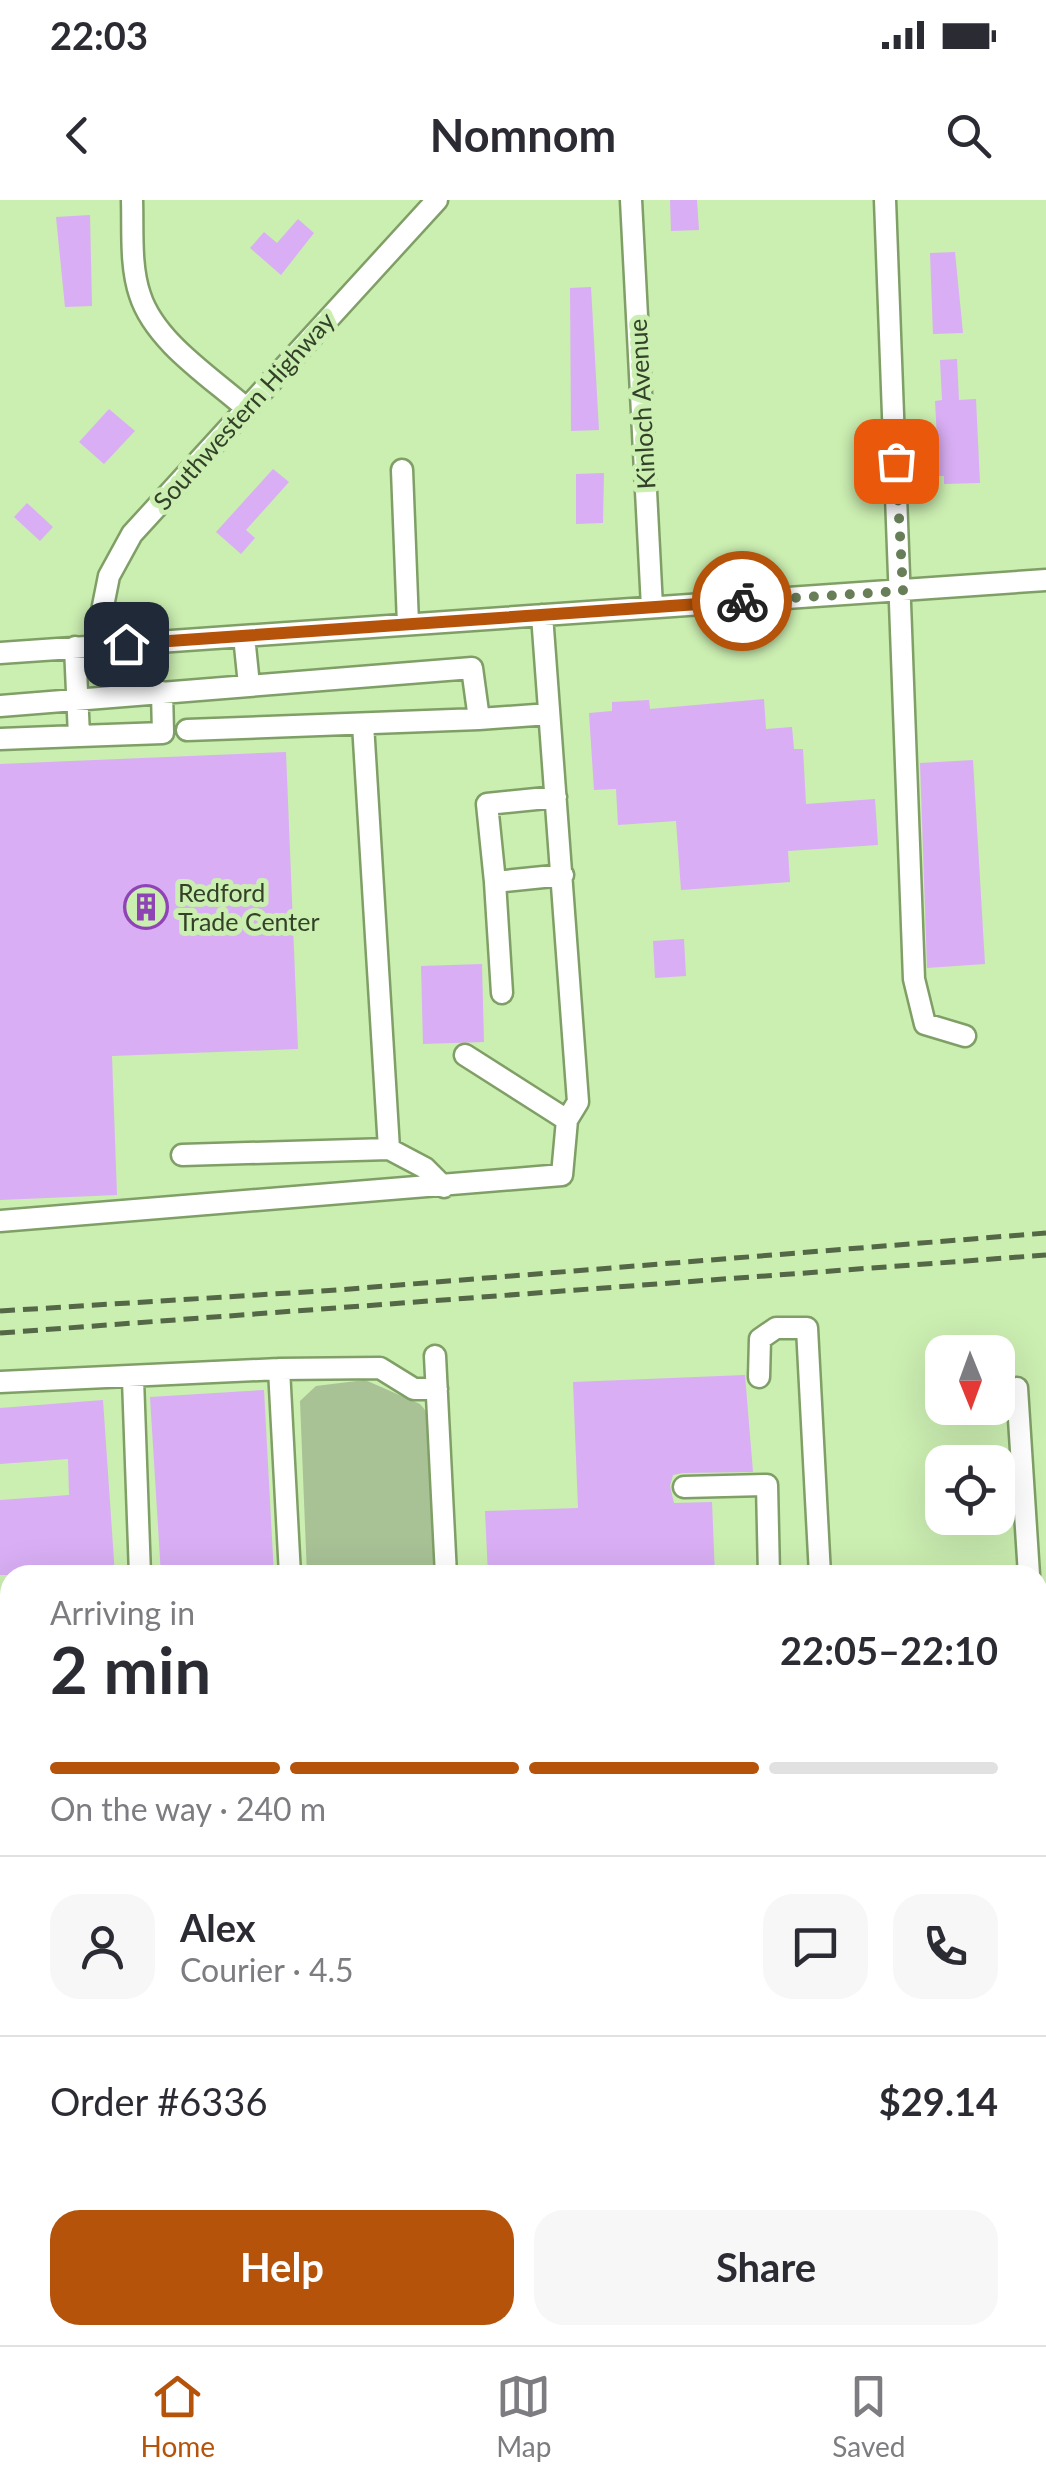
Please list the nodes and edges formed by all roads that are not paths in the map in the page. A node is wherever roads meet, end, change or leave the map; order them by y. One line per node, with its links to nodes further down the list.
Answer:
1 (132, 200): 5 (street)
2 (437, 200): 5 (street, Southwestern Highway)
3 (631, 200): 9 (street, Kinloch Avenue)
4 (885, 200): 8 (street)
5 (247, 409): 13 (street, Southwestern Highway)
6 (402, 470): 11 (street)
7 (1046, 580): 8 (street)
8 (903, 591): 9 (street); 29 (street)
9 (652, 607): 10 (street)
10 (542, 615): 11 (street); 19 (street)
11 (408, 624): 12 (street)
12 (244, 636): 13 (street); 15 (street)
13 (85, 647): 14 (street); 17 (street, Southwestern Highway)
14 (0, 652)
15 (249, 685): 16 (street); 20 (street)
16 (162, 692): 17 (street); 23 (street)
17 (78, 699): 18 (street); 23 (street, Southwestern Highway)
18 (0, 706)
19 (549, 714): 20 (street); 25 (street)
20 (479, 719): 21 (street)
21 (363, 724): 22 (street); 32 (street)
22 (188, 730)
23 (78, 736): 24 (street)
24 (0, 740)
25 (556, 797): 26 (street); 27 (street)
26 (563, 875): 27 (street); 31 (street)
27 (495, 882): 28 (street)
28 (502, 992)
29 (965, 1036)
30 (466, 1055): 31 (street)
31 (567, 1120): 34 (street)
32 (389, 1149): 33 (street); 34 (street)
33 (182, 1155)
34 (444, 1188): 35 (street)
35 (0, 1220)
36 (435, 1356): 42 (street)
37 (278, 1369): 39 (street); 42 (street); 45 (street)
38 (758, 1377): 48 (street)
39 (132, 1379): 40 (street); 44 (street)
40 (0, 1382)
41 (1017, 1388): 49 (street)
42 (437, 1389): 46 (street)
43 (684, 1487): 47 (street)
44 (140, 1565)
45 (289, 1565)
46 (446, 1565)
47 (770, 1565)
48 (820, 1565)
49 (1028, 1565)

